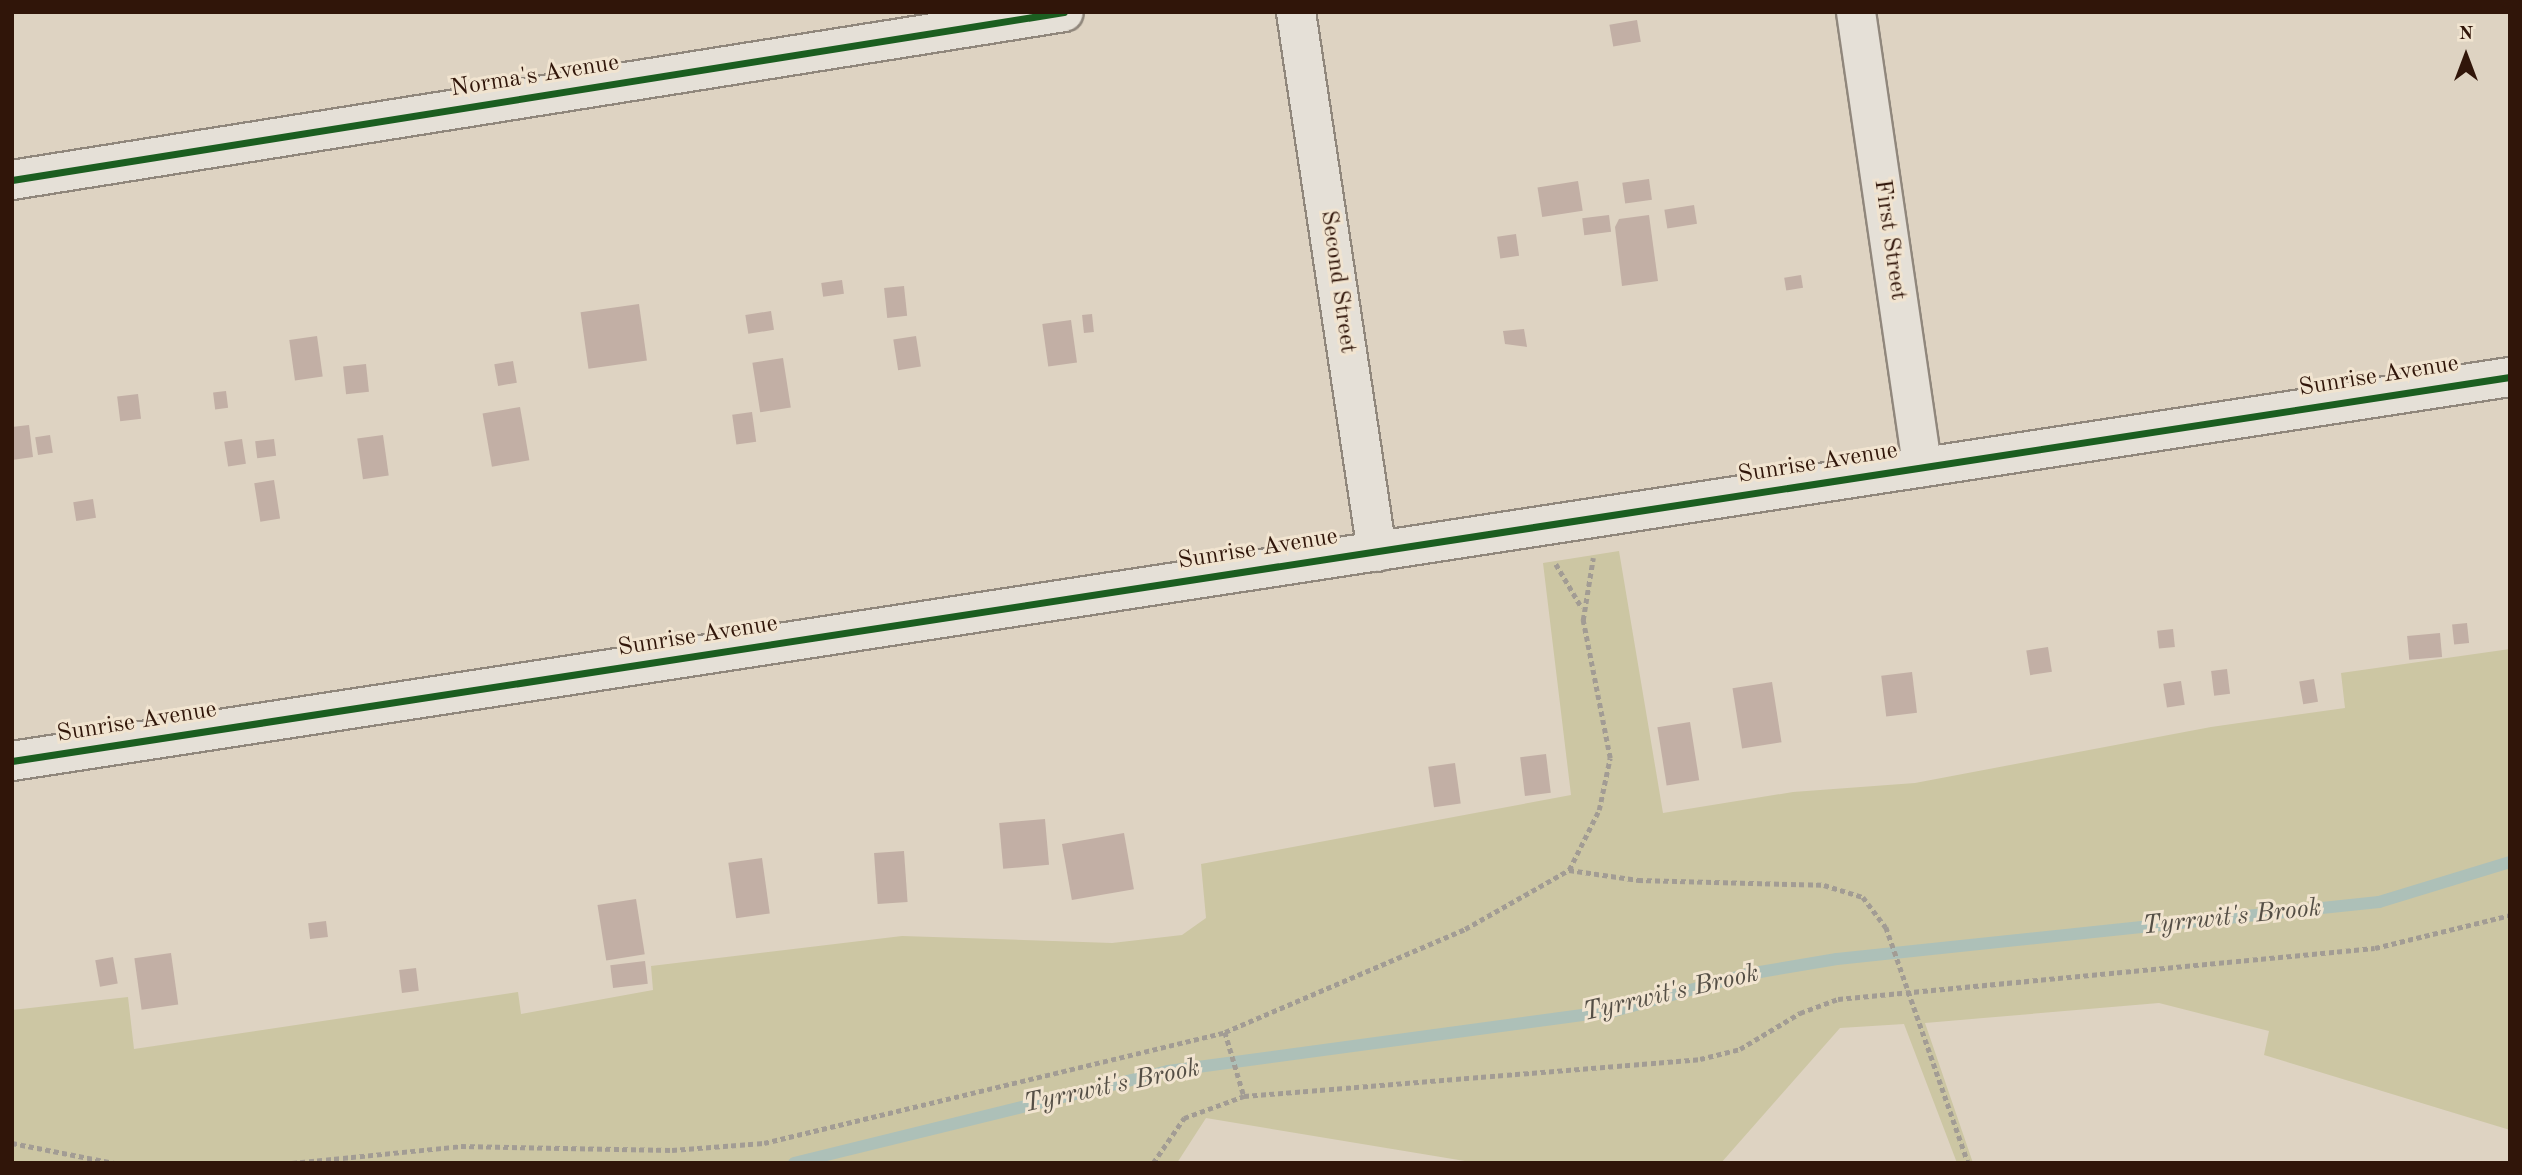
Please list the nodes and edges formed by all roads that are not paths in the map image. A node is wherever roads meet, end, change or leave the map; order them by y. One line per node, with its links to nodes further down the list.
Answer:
1 (1064, 12): 4 (street, Norma's Avenue)
2 (1297, 12): 7 (street, Second Street)
3 (1856, 12): 6 (street, First Street)
4 (12, 180)
5 (2510, 377): 6 (street, Sunrise Avenue)
6 (1922, 467): 7 (street, Sunrise Avenue)
7 (1377, 552): 8 (street, Sunrise Avenue)
8 (12, 761)

